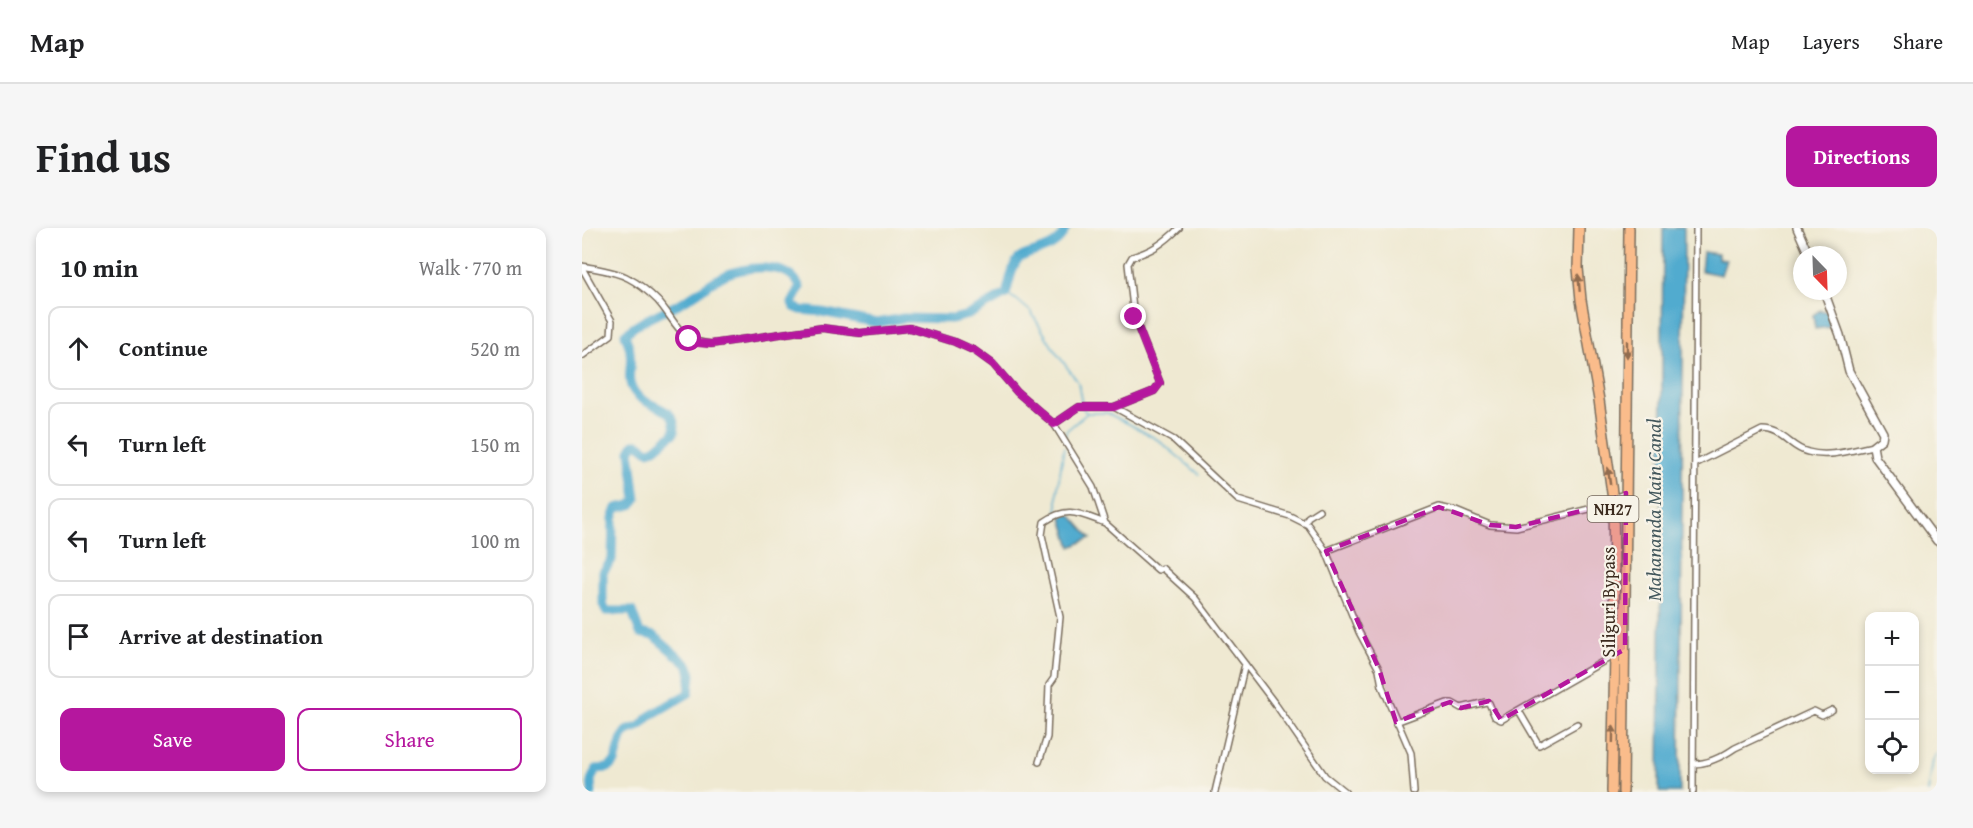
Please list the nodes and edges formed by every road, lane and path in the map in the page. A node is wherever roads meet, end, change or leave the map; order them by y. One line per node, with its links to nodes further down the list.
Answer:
1 (1179, 228): 10 (street)
2 (1579, 228): 15 (highway, NH27, one-way to 2)
3 (1629, 228): 14 (highway, Siliguri Bypass / NH27, one-way to 14)
4 (1696, 228): 13 (street)
5 (1797, 228): 6 (street)
6 (1805, 246)
7 (582, 267): 9 (street); 11 (street)
8 (1827, 300): 12 (street)
9 (582, 356)
10 (1114, 407): 11 (street); 18 (street)
11 (1054, 424): 17 (street)
12 (1874, 446): 13 (street); 19 (street)
13 (1695, 464): 29 (street)
14 (1626, 494): 15 (street); 21 (highway, Siliguri Bypass / NH27)
15 (1613, 500): 20 (street); 22 (highway, NH27)
16 (1319, 510): 18 (street)
17 (1105, 523): 23 (street); 28 (street)
18 (1305, 523): 20 (street)
19 (1937, 541)
20 (1326, 551): 26 (street)
21 (1625, 649): 22 (street); 34 (highway, Siliguri Bypass / NH27)
22 (1616, 654): 25 (street); 33 (highway, NH27, one-way to 22)
23 (1245, 664): 30 (street); 31 (street)
24 (1832, 710): 29 (street)
25 (1519, 711): 26 (street); 27 (street)
26 (1396, 722): 32 (street)
27 (1577, 724)
28 (1039, 762)
29 (1693, 764): 35 (street)
30 (1215, 792)
31 (1345, 792)
32 (1414, 792)
33 (1612, 792)
34 (1623, 792)
35 (1693, 792)

